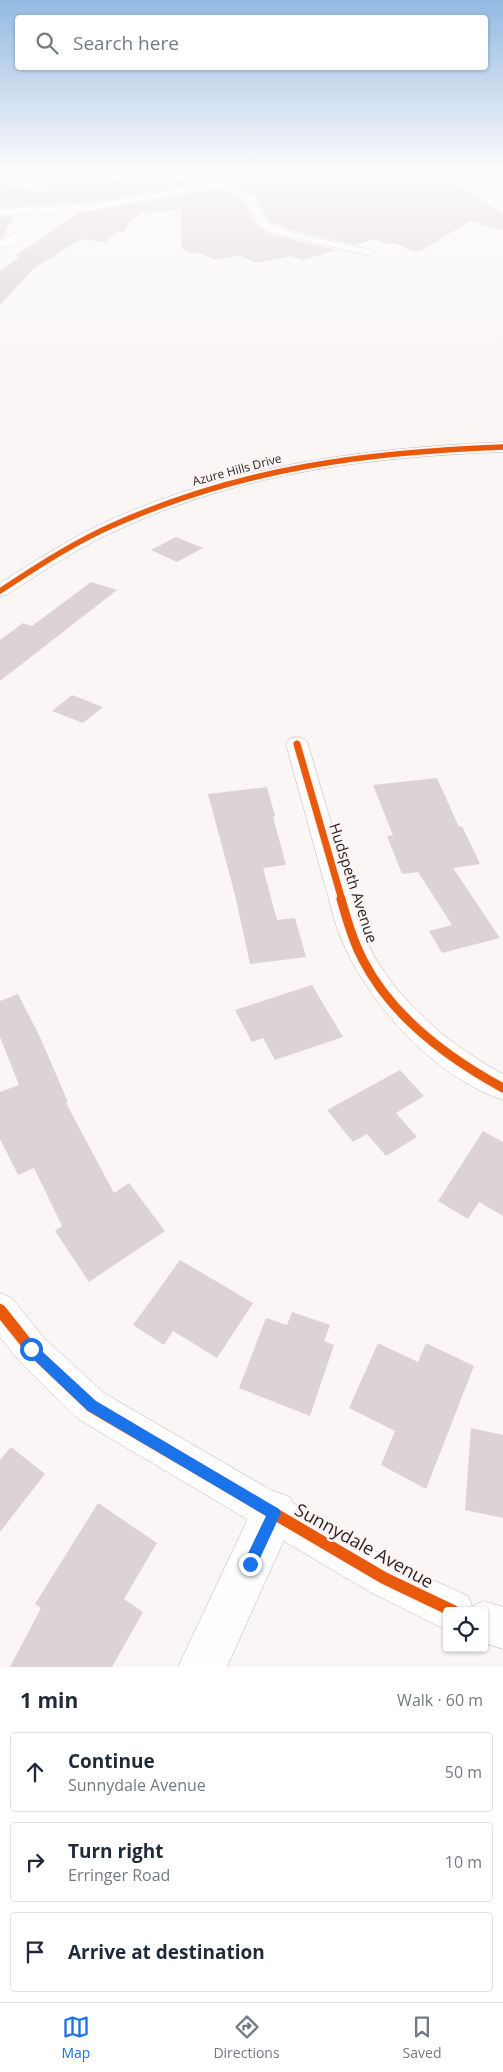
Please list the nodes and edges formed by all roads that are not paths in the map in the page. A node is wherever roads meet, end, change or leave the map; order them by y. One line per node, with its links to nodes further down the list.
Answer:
1 (340, 246): 2 (street)
2 (367, 252)
3 (503, 447): 4 (street, Azure Hills Drive)
4 (0, 591)
5 (297, 744): 6 (street, Hudspeth Avenue)
6 (503, 1088)
7 (0, 1310): 8 (street, Sunnydale Avenue)
8 (274, 1513): 9 (street, Sunnydale Avenue); 12 (street)
9 (445, 1607)
10 (488, 1623): 11 (street)
11 (503, 1628)
12 (202, 1667)

